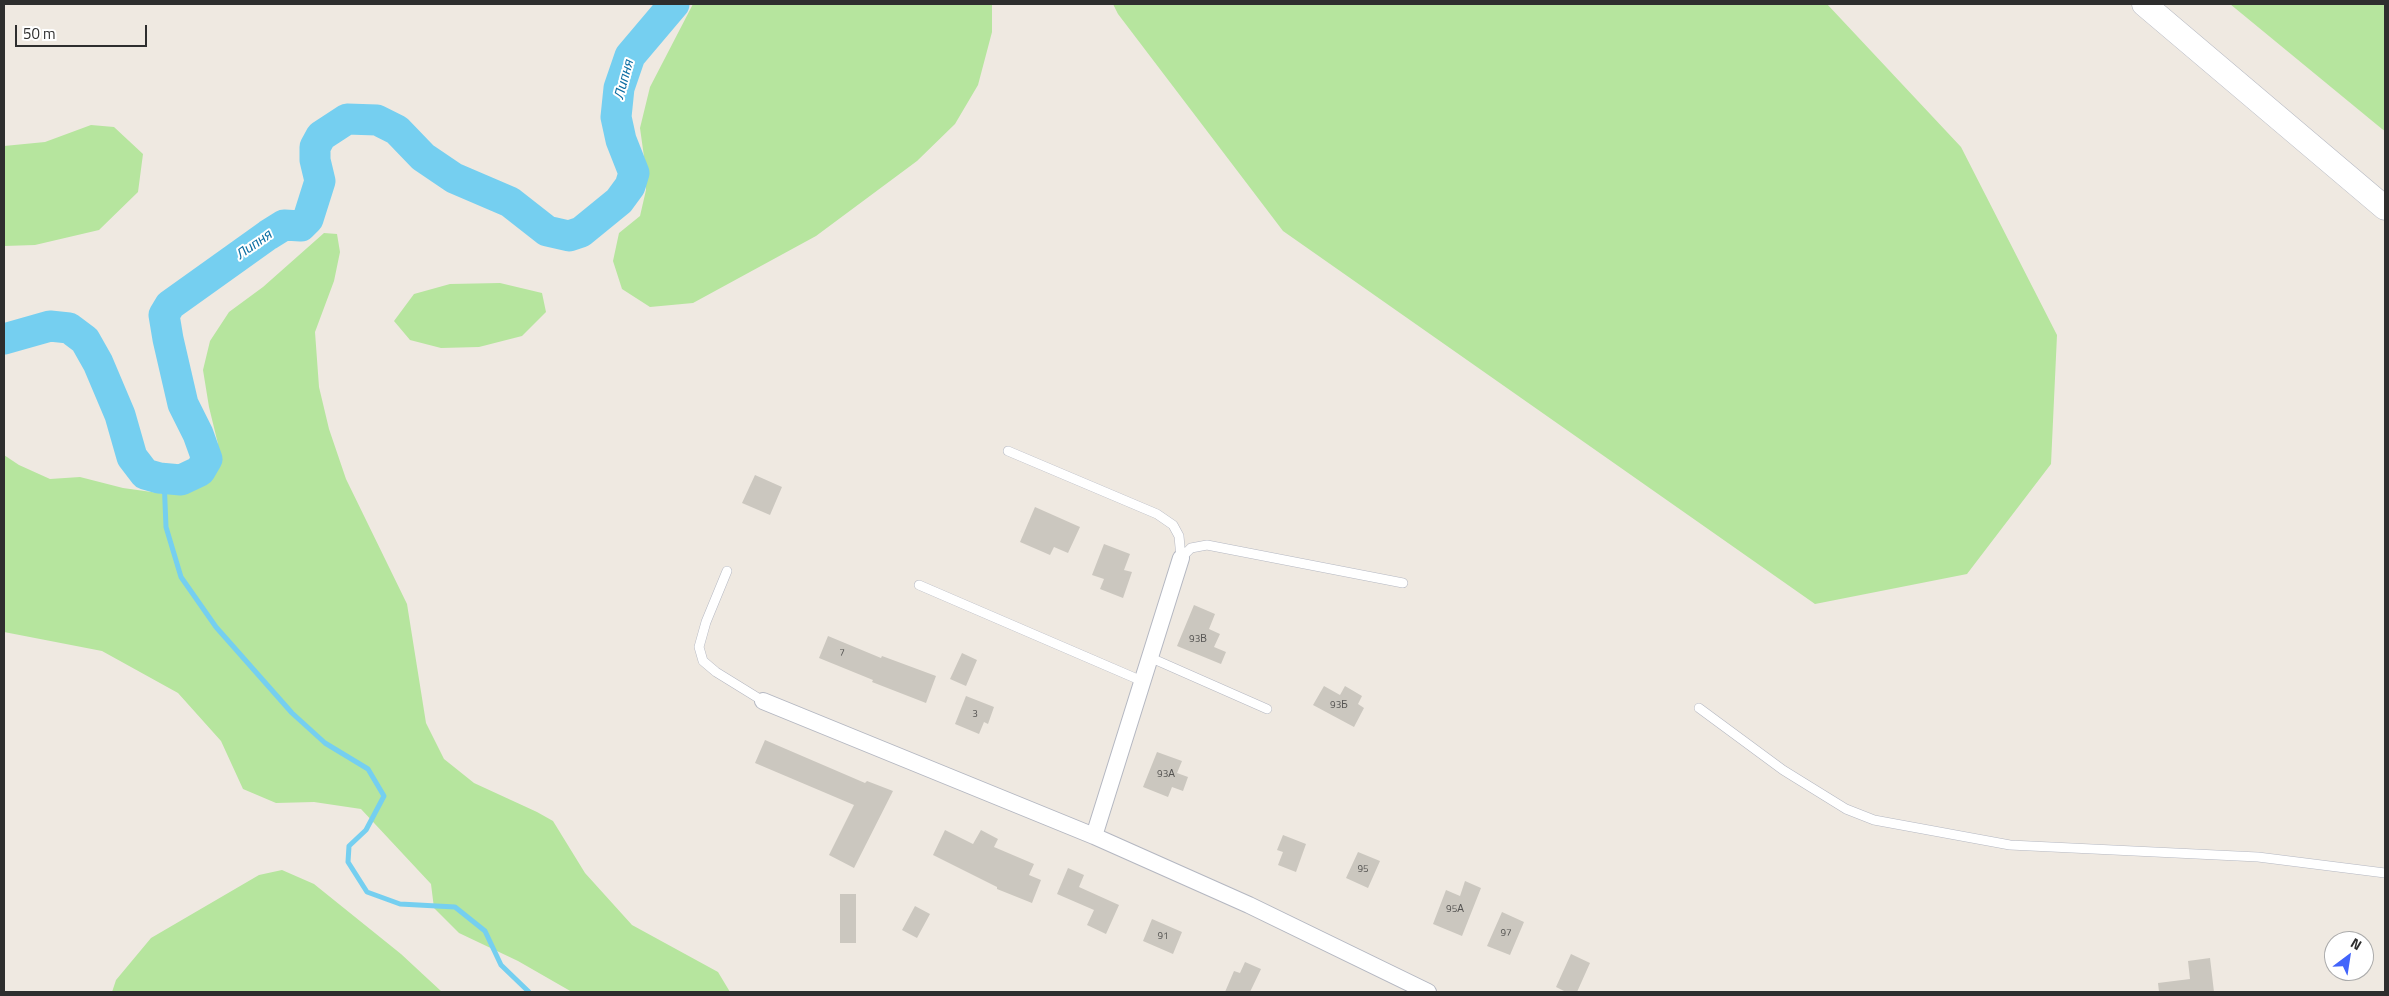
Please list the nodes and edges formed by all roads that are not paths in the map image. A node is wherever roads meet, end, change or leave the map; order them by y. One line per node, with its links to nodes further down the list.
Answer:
1 (2144, 4): 2 (main road)
2 (2385, 208)
3 (1008, 450): 4 (lane)
4 (1181, 558): 6 (lane); 8 (street)
5 (728, 571): 10 (lane)
6 (1403, 583)
7 (919, 585): 9 (lane)
8 (1149, 658): 9 (street); 12 (lane)
9 (1142, 681): 13 (street)
10 (763, 701): 13 (street)
11 (1699, 708): 14 (lane)
12 (1267, 709)
13 (1094, 836): 15 (street)
14 (2385, 873)
15 (1428, 992)

